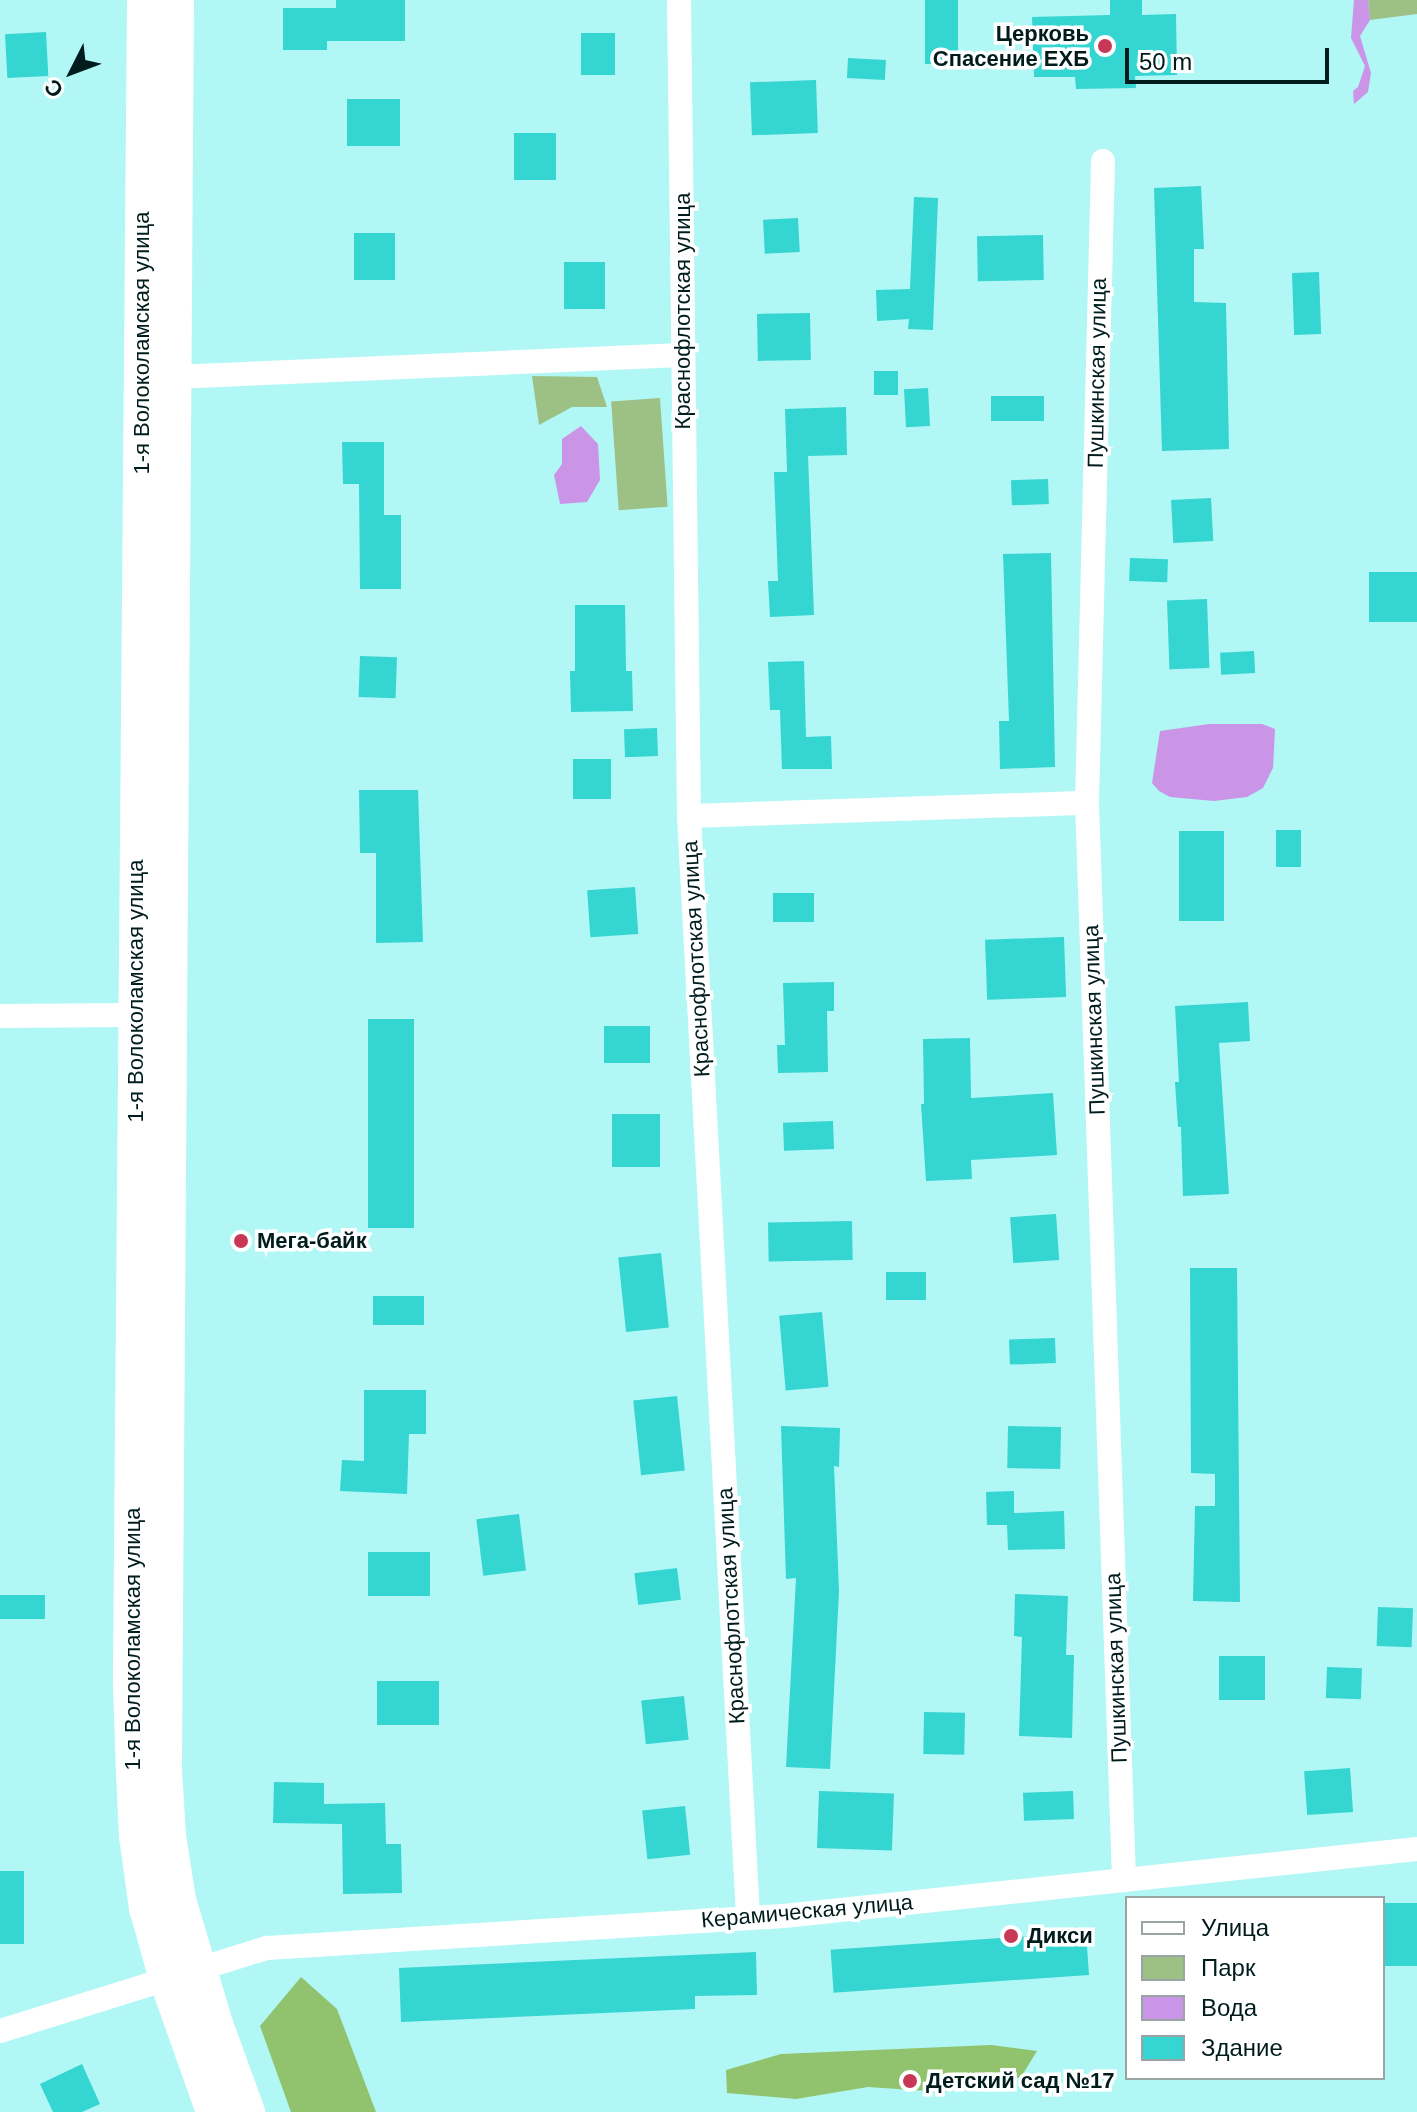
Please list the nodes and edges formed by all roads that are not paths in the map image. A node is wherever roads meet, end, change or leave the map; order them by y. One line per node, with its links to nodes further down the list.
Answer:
1 (145, 0): 9 (main road, 1-я Волоколамская улица)
2 (176, 0): 6 (main road, 1-я Волоколамская улица)
3 (679, 0): 5 (street, Краснофлотская улица)
4 (1103, 161): 7 (street, Пушкинская улица)
5 (682, 355): 6 (street); 8 (street, Краснофлотская улица)
6 (173, 377): 14 (main road, 1-я Волоколамская улица)
7 (1087, 803): 8 (street); 12 (street, Пушкинская улица)
8 (689, 816): 13 (street, Краснофлотская улица)
9 (136, 1015): 10 (street); 14 (main road, 1-я Волоколамская улица)
10 (0, 1016)
11 (1417, 1849): 12 (street, Керамическая улица)
12 (1124, 1880): 13 (street, Керамическая улица)
13 (748, 1917): 14 (street, Керамическая улица)
14 (182, 1974): 15 (street); 16 (main road, 1-я Волоколамская улица); 17 (main road, 1-я Волоколамская улица)
15 (0, 2031)
16 (214, 2112)
17 (247, 2112)

